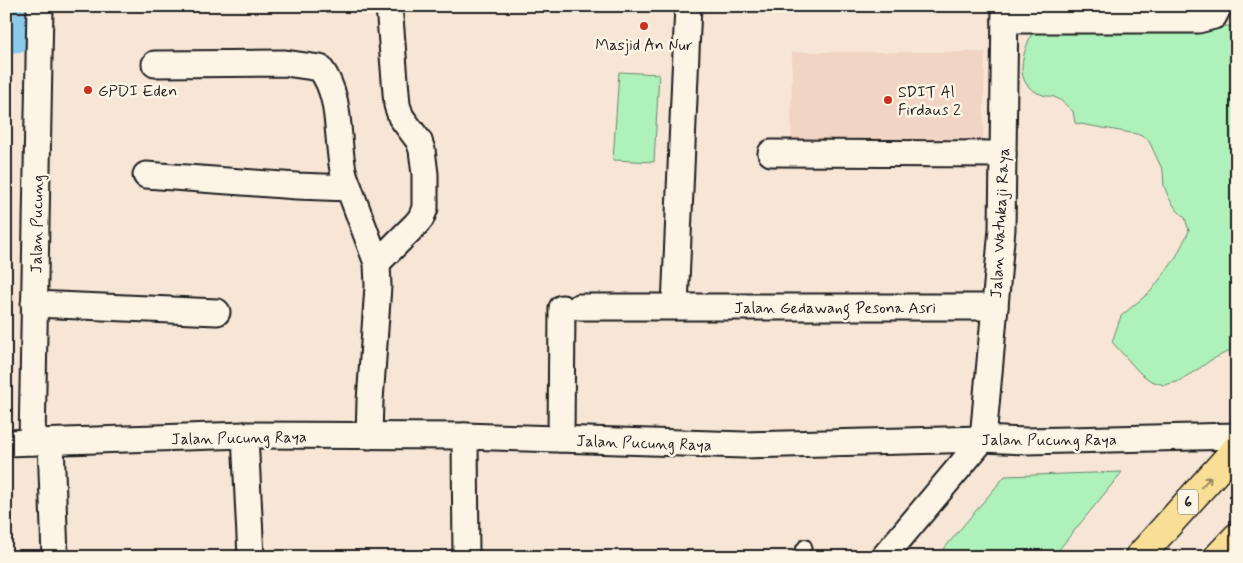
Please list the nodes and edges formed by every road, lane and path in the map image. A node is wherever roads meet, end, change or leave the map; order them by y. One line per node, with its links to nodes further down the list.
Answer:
1 (40, 6): 12 (street, Jalan Pucung)
2 (389, 6): 11 (street)
3 (688, 6): 13 (street)
4 (1218, 6): 5 (street)
5 (1005, 13): 8 (street, Jalan Watukaji Raya)
6 (155, 64): 10 (street)
7 (771, 153): 8 (street)
8 (1003, 154): 14 (street, Jalan Watukaji Raya)
9 (146, 175): 10 (street)
10 (349, 188): 11 (street)
11 (377, 263): 17 (street)
12 (34, 304): 15 (street); 22 (street, Jalan Pucung)
13 (675, 306): 14 (street, Jalan Gedawang Pesona Asri); 20 (street, Jalan Gedawang Pesona Asri)
14 (995, 307): 21 (street, Jalan Watukaji Raya)
15 (217, 312)
16 (245, 435): 17 (street, Jalan Pucung Raya); 22 (street, Jalan Pucung Raya); 27 (street)
17 (369, 436): 18 (street, Jalan Pucung Raya)
18 (465, 436): 20 (street, Jalan Pucung Raya); 28 (street)
19 (1237, 436): 21 (street, Jalan Pucung Raya)
20 (561, 439): 21 (street, Jalan Pucung Raya)
21 (983, 439): 29 (street)
22 (41, 442): 23 (street, Jalan Pucung Raya); 26 (street)
23 (6, 443)
24 (1237, 448): 30 (highway, 6, one-way to 24)
25 (1237, 537): 31 (highway)
26 (55, 557)
27 (250, 557)
28 (466, 557)
29 (884, 557)
30 (1139, 557)
31 (1218, 557)

